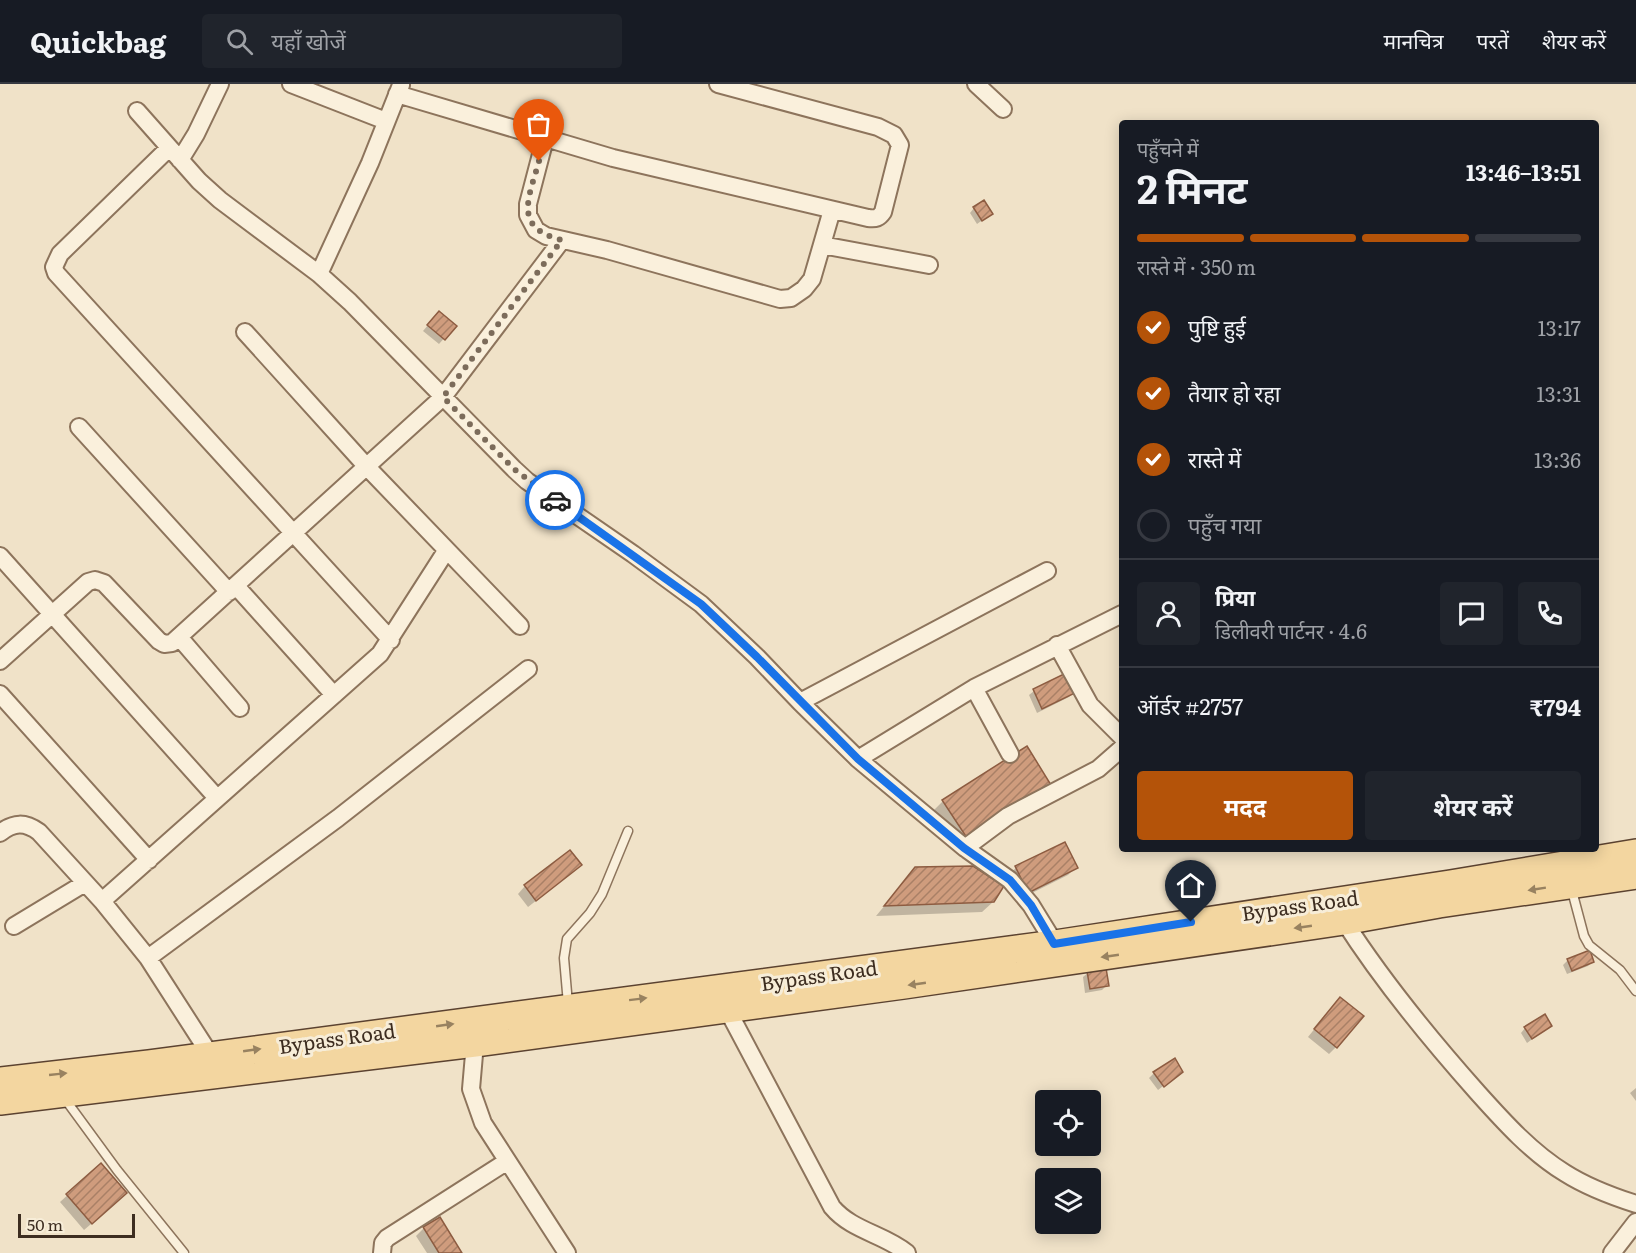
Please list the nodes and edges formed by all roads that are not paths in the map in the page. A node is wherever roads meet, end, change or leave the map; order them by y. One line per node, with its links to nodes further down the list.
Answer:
1 (220, 84): 10 (street)
2 (291, 84): 8 (street)
3 (718, 84): 11 (street)
4 (976, 84): 6 (street)
5 (399, 89): 8 (street); 9 (street)
6 (1003, 109)
7 (137, 111): 10 (street)
8 (386, 121): 15 (street)
9 (545, 139): 11 (street); 12 (street)
10 (175, 154): 15 (street); 20 (street)
11 (832, 210): 13 (street)
12 (562, 240): 13 (street); 17 (street)
13 (822, 245): 14 (street)
14 (929, 265)
15 (319, 274): 17 (street)
16 (245, 332): 19 (street)
17 (443, 397): 19 (street); 36 (street)
18 (79, 427): 24 (street)
19 (367, 467): 20 (street); 21 (street)
20 (293, 535): 24 (street); 29 (street)
21 (446, 551): 27 (street); 29 (street)
22 (0, 556): 25 (street)
23 (1047, 571): 36 (street)
24 (232, 589): 28 (street); 35 (street)
25 (54, 614): 28 (street); 31 (street); 42 (street)
26 (1119, 615): 30 (street)
27 (520, 626)
28 (179, 637): 37 (street)
29 (391, 640): 35 (street)
30 (1058, 645): 33 (street); 38 (street)
31 (0, 662)
32 (528, 669): 55 (street)
33 (974, 688): 40 (street); 41 (street)
34 (0, 694): 47 (street)
35 (334, 695): 42 (street)
36 (800, 702): 41 (street)
37 (240, 708)
38 (1119, 734)
39 (1119, 751): 45 (street)
40 (1010, 754)
41 (858, 759): 45 (street)
42 (217, 798): 47 (street)
43 (628, 831): 57 (lane)
44 (0, 832): 49 (street)
45 (964, 848): 54 (street)
46 (1636, 853): 54 (main road, Bypass Road)
47 (149, 860): 51 (street)
48 (1636, 874): 50 (main road, Bypass Road)
49 (86, 883): 51 (street); 53 (street)
50 (1570, 884): 52 (main road, Bypass Road, one-way to 52); 56 (lane)
51 (102, 901): 55 (street)
52 (1344, 921): 58 (main road, Bypass Road, one-way to 58); 65 (street)
53 (14, 926)
54 (1054, 944): 57 (main road, Bypass Road, one-way to 54)
55 (148, 958): 60 (street)
56 (1636, 991)
57 (568, 1009): 60 (main road, Bypass Road, one-way to 57)
58 (727, 1009): 59 (main road, Bypass Road); 70 (street)
59 (474, 1043): 62 (main road, Bypass Road); 64 (street)
60 (211, 1056): 61 (main road, Bypass Road, one-way to 60)
61 (0, 1081)
62 (61, 1094): 63 (main road, Bypass Road); 67 (lane)
63 (0, 1101)
64 (506, 1162): 68 (street); 69 (street)
65 (1636, 1204)
66 (1636, 1222): 71 (street)
67 (184, 1253)
68 (381, 1253)
69 (567, 1253)
70 (907, 1253)
71 (1612, 1253)

